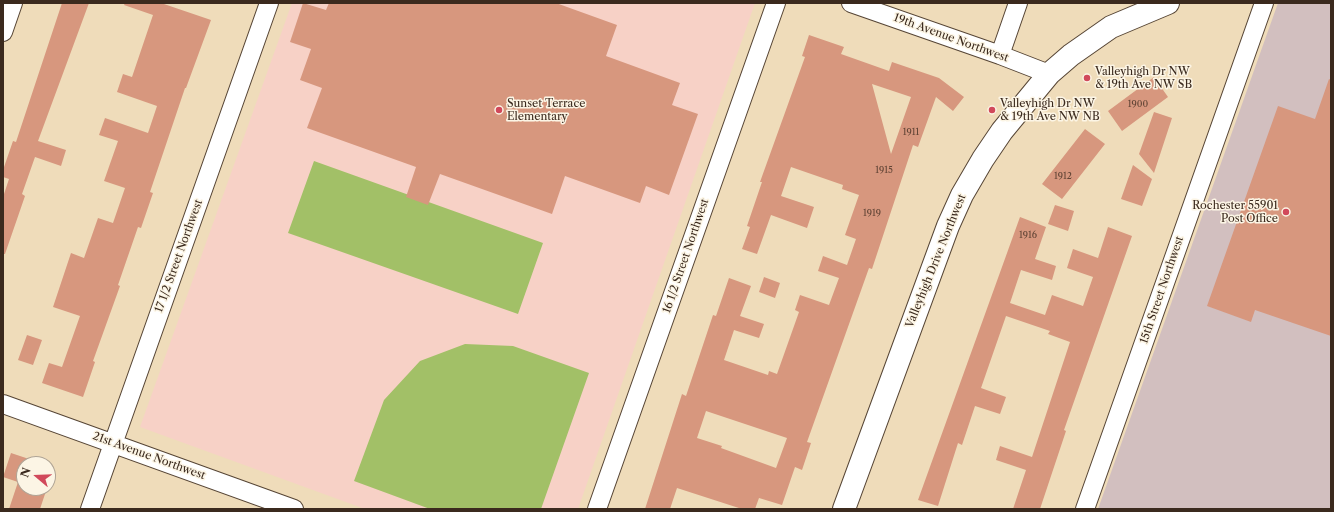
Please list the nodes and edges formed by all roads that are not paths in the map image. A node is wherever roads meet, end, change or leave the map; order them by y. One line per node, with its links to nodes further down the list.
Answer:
1 (13, 3): 8 (street)
2 (269, 3): 12 (street, 17 1/2 Street Northwest)
3 (776, 3): 15 (street, 16 1/2 Street Northwest)
4 (851, 3): 9 (street, 19th Avenue Northwest)
5 (1018, 3): 9 (street)
6 (1168, 3): 10 (main road, Valleyhigh Drive Northwest)
7 (1264, 3): 17 (street, 15th Street Northwest)
8 (3, 32)
9 (1000, 55): 10 (street, 19th Avenue Northwest)
10 (1049, 74): 16 (main road, Valleyhigh Drive Northwest)
11 (3, 404): 12 (street, 21st Avenue Northwest)
12 (113, 443): 13 (street, 17 1/2 Street Northwest); 14 (street, 21st Avenue Northwest)
13 (90, 509)
14 (294, 509)
15 (597, 509)
16 (844, 509)
17 (1085, 509)

